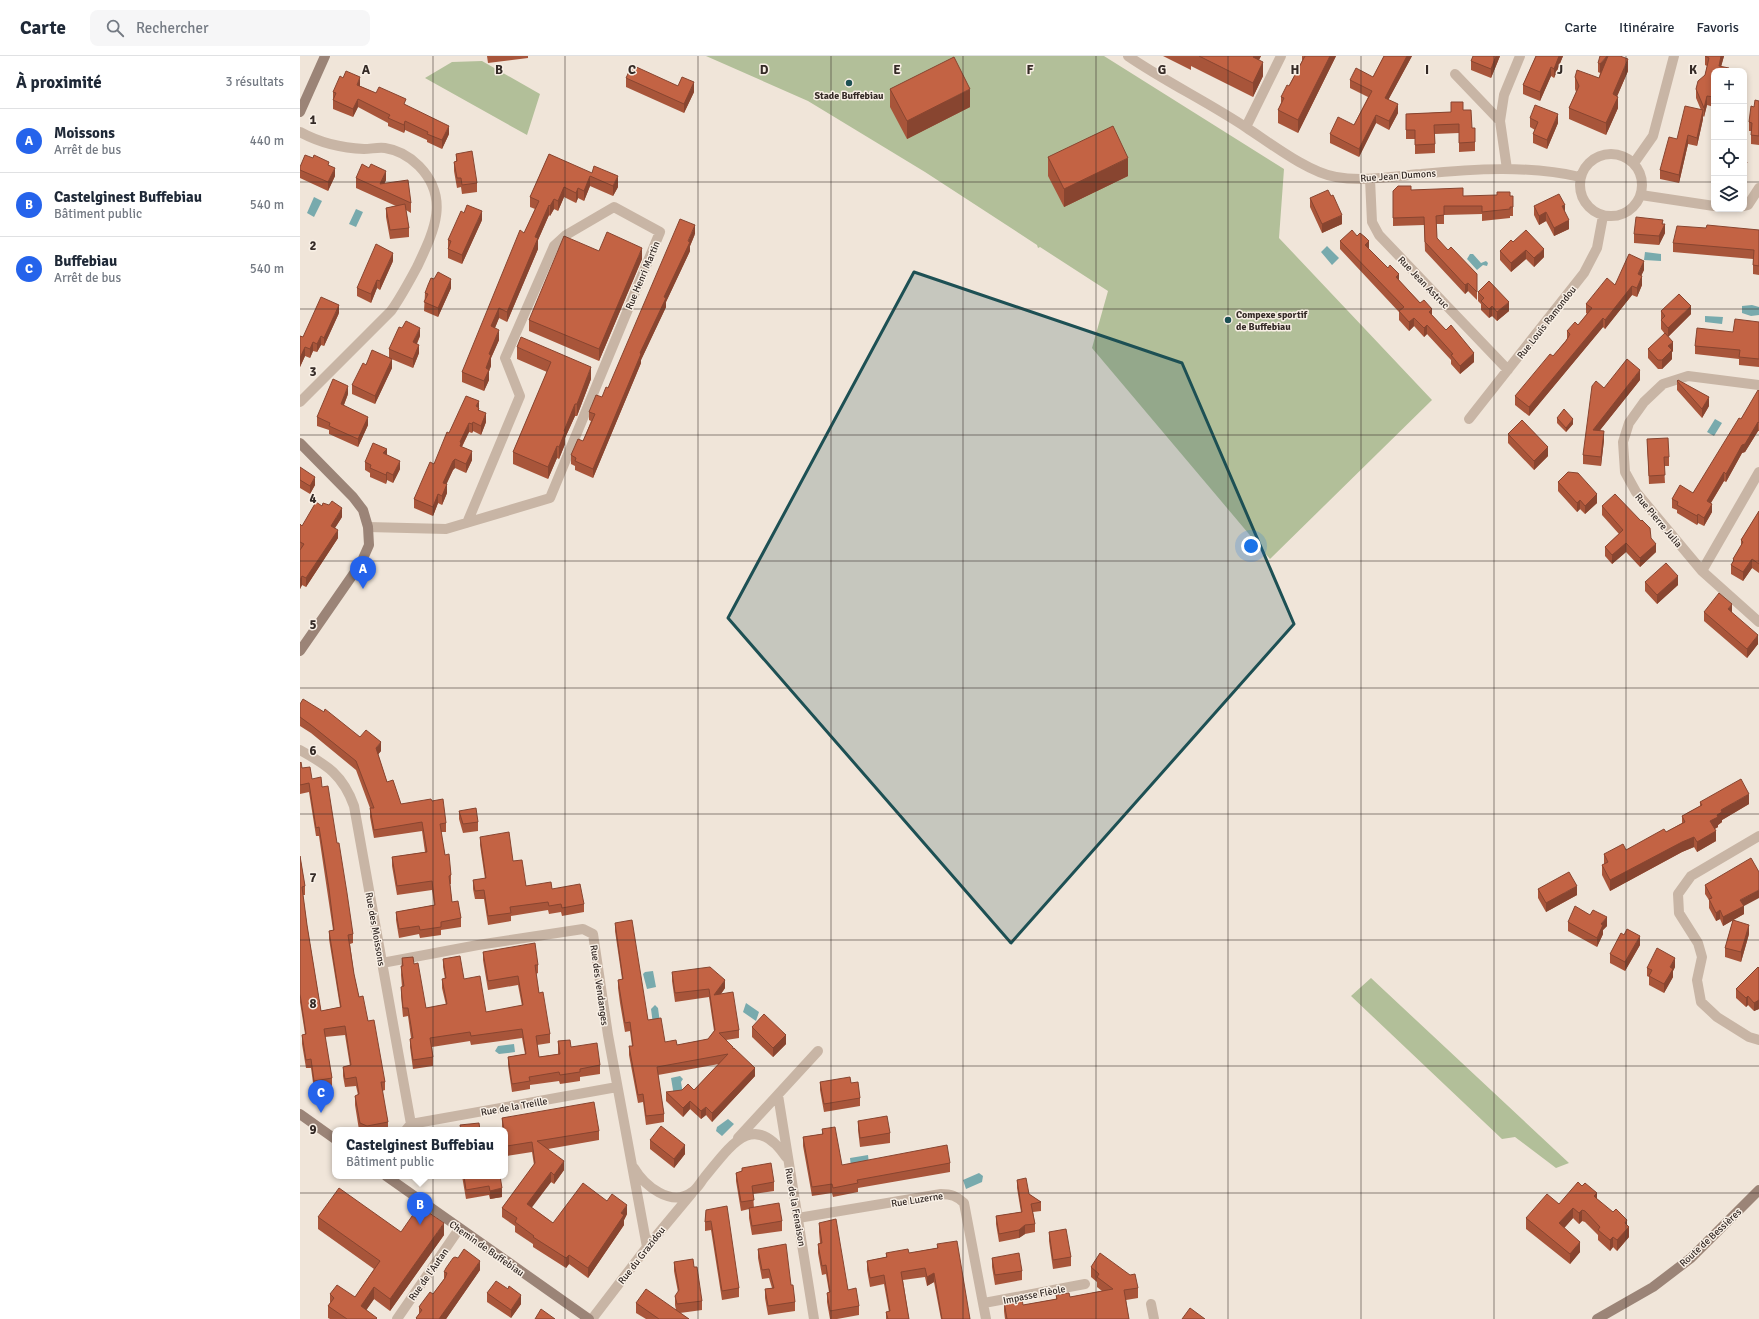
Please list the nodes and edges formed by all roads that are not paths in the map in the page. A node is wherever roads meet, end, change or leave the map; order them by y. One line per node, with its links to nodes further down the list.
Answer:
1 (325, 56): 7 (street)
2 (1128, 56): 9 (street, Rue Jean Dumons)
3 (1280, 56): 9 (street)
4 (1520, 56): 8 (street)
5 (1674, 56): 11 (street)
6 (1455, 74): 8 (street)
7 (300, 112)
8 (1500, 121): 12 (street)
9 (1246, 127): 14 (street, Rue Jean Dumons)
10 (300, 132): 22 (street)
11 (1634, 163): 13 (street); 16 (street)
12 (1508, 169): 13 (street, Rue Jean Dumons); 14 (street, Rue Jean Dumons)
13 (1580, 177): 19 (street)
14 (1370, 179): 20 (street, Rue Jean Astruc)
15 (1759, 188): 17 (street)
16 (1641, 195): 18 (street); 19 (street)
17 (1747, 205)
18 (1711, 206)
19 (1604, 216): 20 (street, Rue Louis Ramondou)
20 (1508, 370): 23 (street, Rue Louis Ramondou)
21 (1759, 385): 28 (street, Rue Pierre Julia)
22 (300, 402)
23 (1469, 419)
24 (300, 443): 27 (street)
25 (1759, 472): 28 (street)
26 (468, 523): 26 (street, Rue Henri Martin); 27 (street, Rue Henri Martin)
27 (368, 527): 30 (street)
28 (1702, 571): 29 (street, Rue Pierre Julia)
29 (1759, 622)
30 (300, 651)
31 (300, 750): 33 (street, Rue des Moissons)
32 (1759, 836): 34 (street)
33 (382, 963): 36 (street, Rue des Vendanges); 39 (street, Rue des Moissons)
34 (1759, 1040)
35 (818, 1051): 37 (street, Rue du Grazidou)
36 (617, 1087): 39 (street, Rue de la Treille); 43 (street, Rue des Vendanges)
37 (778, 1095): 41 (street, Rue du Grazidou); 42 (street, Rue de la Fenaison)
38 (300, 1114): 40 (street)
39 (409, 1127)
40 (332, 1137)
41 (734, 1142): 42 (street, Rue du Grazidou); 46 (street, Rue du Grazidou)
42 (788, 1160): 47 (street, Rue de la Fenaison)
43 (632, 1164): 46 (street); 49 (street, Rue des Vendanges)
44 (390, 1179): 48 (street, Chemin de Buffebiau)
45 (1759, 1190): 58 (street, Route de Bessières)
46 (692, 1193): 49 (street, Rue du Grazidou)
47 (798, 1218): 51 (street, Rue Luzerne); 55 (street, Rue de la Fenaison)
48 (459, 1229): 53 (street, Rue de l'Autan); 54 (street, Chemin de Buffebiau)
49 (647, 1247): 54 (street, Rue du Grazidou)
50 (1085, 1284): 51 (street, Impasse Flèole)
51 (984, 1303): 56 (street, Rue Luzerne)
52 (1151, 1304): 57 (street)
53 (397, 1319)
54 (590, 1319)
55 (814, 1319)
56 (986, 1319)
57 (1154, 1319)
58 (1597, 1319)

